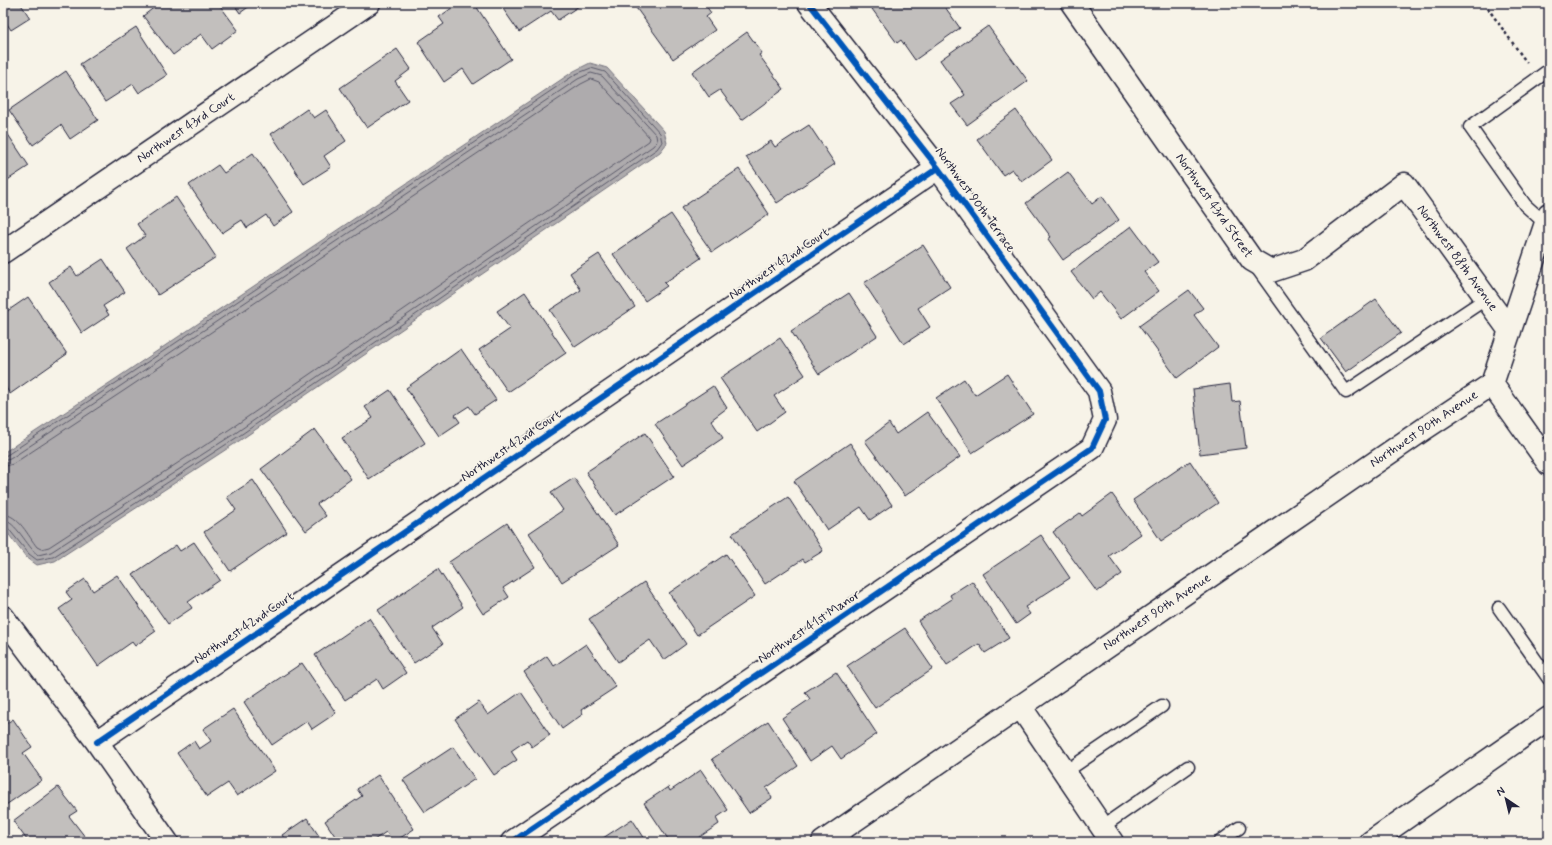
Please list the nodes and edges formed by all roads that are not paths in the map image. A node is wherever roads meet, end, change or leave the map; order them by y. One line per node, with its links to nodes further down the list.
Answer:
1 (369, 3): 8 (street, Northwest 43rd Court)
2 (809, 3): 5 (street, Northwest 90th Terrace)
3 (1072, 3): 9 (street, Northwest 43rd Street)
4 (1549, 70): 7 (lane)
5 (938, 168): 13 (street, Northwest 90th Terrace); 21 (street, Northwest 42nd Court)
6 (1404, 184): 9 (street, Northwest 43rd Street); 10 (street, Northwest 88th Avenue)
7 (1547, 219): 11 (street, Northwest 90th Avenue)
8 (3, 252)
9 (1252, 260): 10 (lane)
10 (1486, 298): 11 (street, Northwest 88th Avenue)
11 (1510, 331): 12 (street, Northwest 90th Avenue)
12 (1492, 384): 14 (street, Northwest 90th Avenue); 18 (street, Northwest 90th Avenue)
13 (1105, 420): 27 (street, Northwest 41st Manor)
14 (1549, 464)
15 (1499, 608): 17 (lane)
16 (3, 616): 21 (street)
17 (1549, 678)
18 (1020, 706): 23 (street); 28 (street, Northwest 90th Avenue)
19 (1162, 706): 23 (lane)
20 (1549, 718): 30 (street)
21 (97, 742): 26 (street)
22 (1188, 767): 25 (lane)
23 (1065, 772): 25 (street)
24 (1239, 828): 29 (lane)
25 (1107, 835)
26 (167, 842)
27 (512, 842)
28 (823, 842)
29 (1220, 842)
30 (1371, 842)

